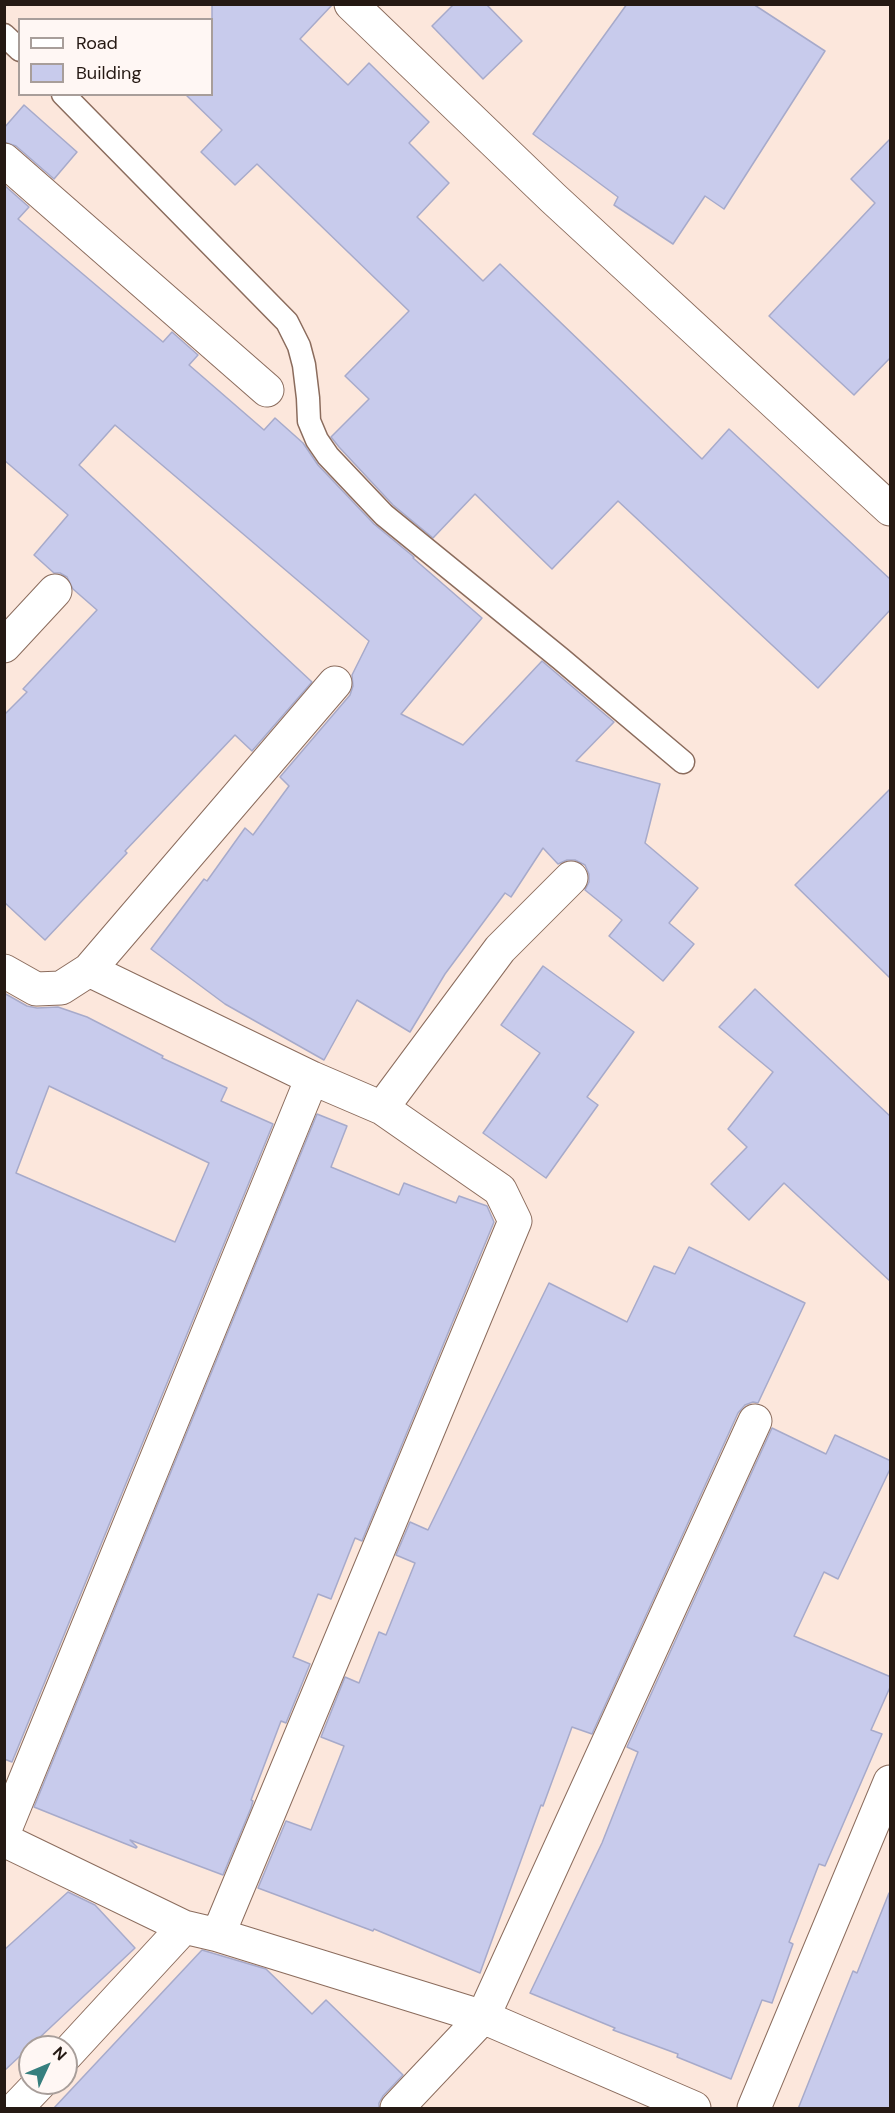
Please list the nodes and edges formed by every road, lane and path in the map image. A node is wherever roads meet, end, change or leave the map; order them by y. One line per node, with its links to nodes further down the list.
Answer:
1 (351, 4): 7 (street)
2 (4, 35): 3 (lane)
3 (18, 48)
4 (65, 96): 11 (lane)
5 (4, 160): 6 (street)
6 (267, 390)
7 (891, 509)
8 (55, 591): 9 (street)
9 (4, 646)
10 (335, 683): 13 (street)
11 (683, 762)
12 (571, 878): 16 (street)
13 (89, 970): 14 (street); 15 (street)
14 (4, 971)
15 (312, 1078): 16 (street); 19 (street)
16 (382, 1108): 22 (street)
17 (755, 1421): 23 (street)
18 (891, 1782): 29 (street)
19 (4, 1832)
20 (4, 1840): 21 (street)
21 (184, 1927): 22 (street); 24 (street)
22 (218, 1935): 23 (street)
23 (483, 2017): 27 (street); 28 (street)
24 (78, 2042)
25 (28, 2095): 26 (street)
26 (16, 2109)
27 (398, 2109)
28 (694, 2109)
29 (754, 2109)

